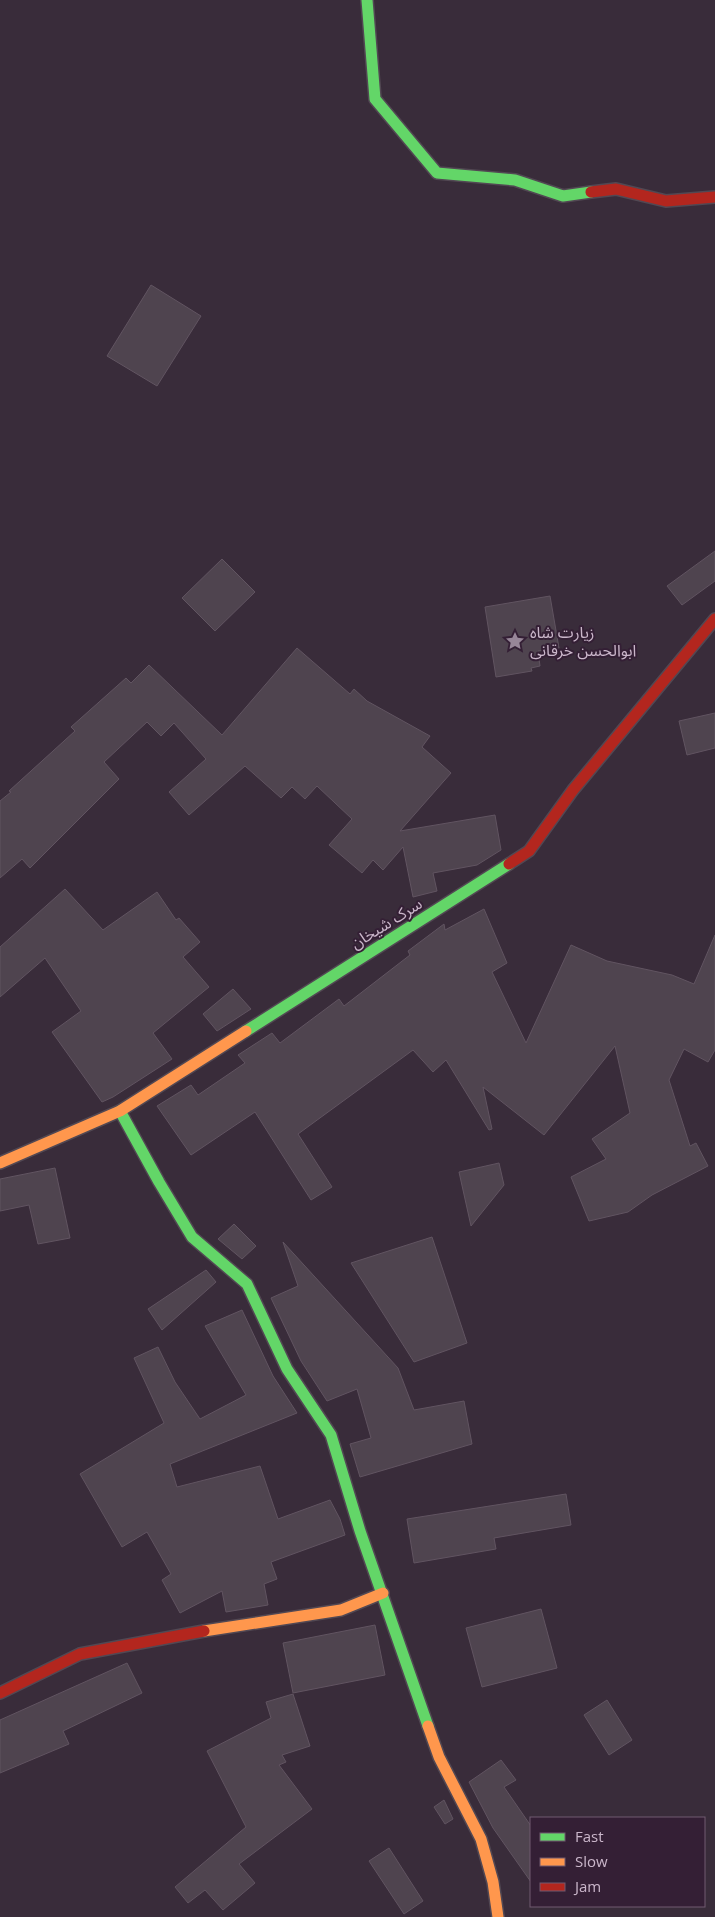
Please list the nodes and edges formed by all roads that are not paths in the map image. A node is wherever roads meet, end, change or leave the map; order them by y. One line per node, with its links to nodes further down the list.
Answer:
1 (367, 0): 2 (street)
2 (715, 197)
3 (715, 619): 4 (street, سرک شیخان)
4 (120, 1111): 5 (street, سرک شیخان); 6 (street)
5 (0, 1163)
6 (383, 1593): 7 (street); 8 (street)
7 (0, 1693)
8 (498, 1917)

